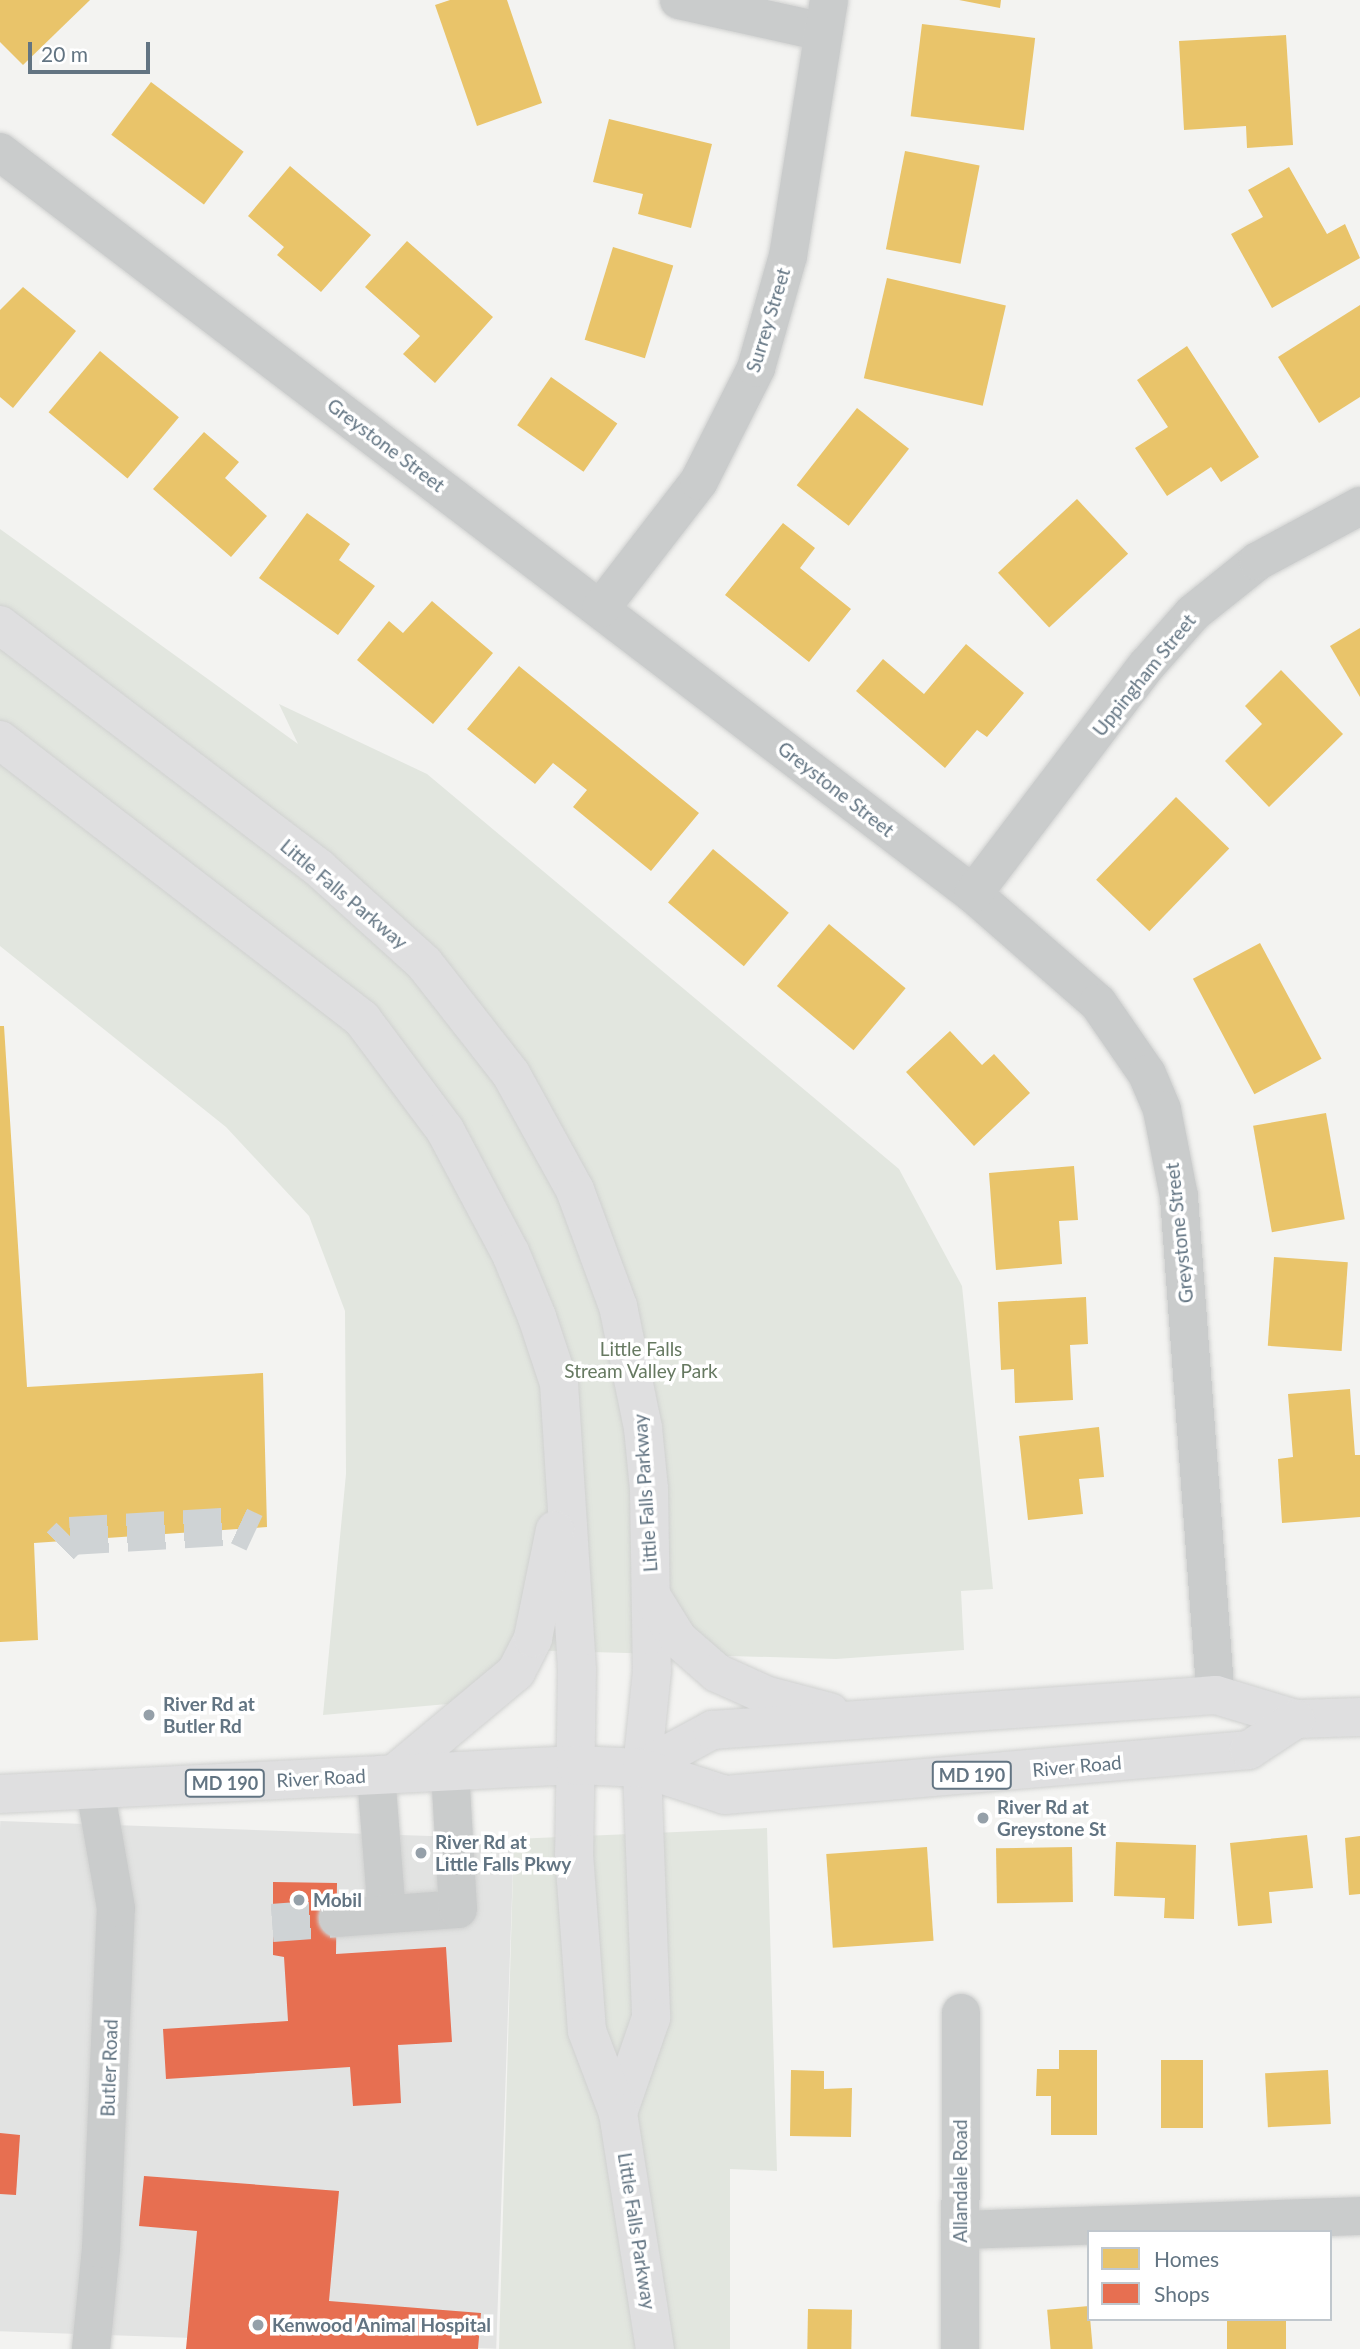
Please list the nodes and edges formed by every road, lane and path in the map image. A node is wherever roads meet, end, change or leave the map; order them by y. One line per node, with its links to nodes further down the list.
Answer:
1 (678, 0): 2 (street, Surrey Street)
2 (826, 16): 5 (street, Surrey Street)
3 (0, 152): 5 (street, Greystone Street)
4 (1360, 506): 8 (street, Uppingham Street)
5 (601, 608): 8 (street, Greystone Street)
6 (0, 625): 10 (main road, Little Falls Parkway)
7 (0, 740): 9 (main road, Little Falls Parkway)
8 (973, 894): 11 (street, Greystone Street)
9 (565, 1480): 15 (main road, Little Falls Parkway); 19 (main road)
10 (652, 1597): 14 (main road); 16 (main road, Little Falls Parkway)
11 (1216, 1695): 13 (main road); 14 (main road); 18 (main road)
12 (1360, 1717): 13 (main road)
13 (1296, 1719): 18 (main road, River Road / MD 190)
14 (863, 1720): 16 (main road)
15 (576, 1765): 16 (main road, River Road / MD 190); 17 (main road, River Road / MD 190); 25 (main road, Little Falls Parkway)
16 (642, 1768): 18 (main road, River Road / MD 190); 25 (main road, Little Falls Parkway)
17 (450, 1771): 19 (main road, River Road / MD 190); 22 (street)
18 (994, 1773)
19 (385, 1775): 20 (main road, River Road / MD 190); 22 (street)
20 (95, 1789): 21 (main road, River Road / MD 190); 28 (street, Butler Road)
21 (0, 1794)
22 (387, 1914): 23 (street)
23 (338, 1918)
24 (961, 2013): 27 (street, Allandale Road)
25 (618, 2113): 29 (main road, Little Falls Parkway)
26 (1360, 2216): 27 (street)
27 (960, 2230): 30 (street, Allandale Road)
28 (91, 2349)
29 (655, 2349)
30 (960, 2349)

